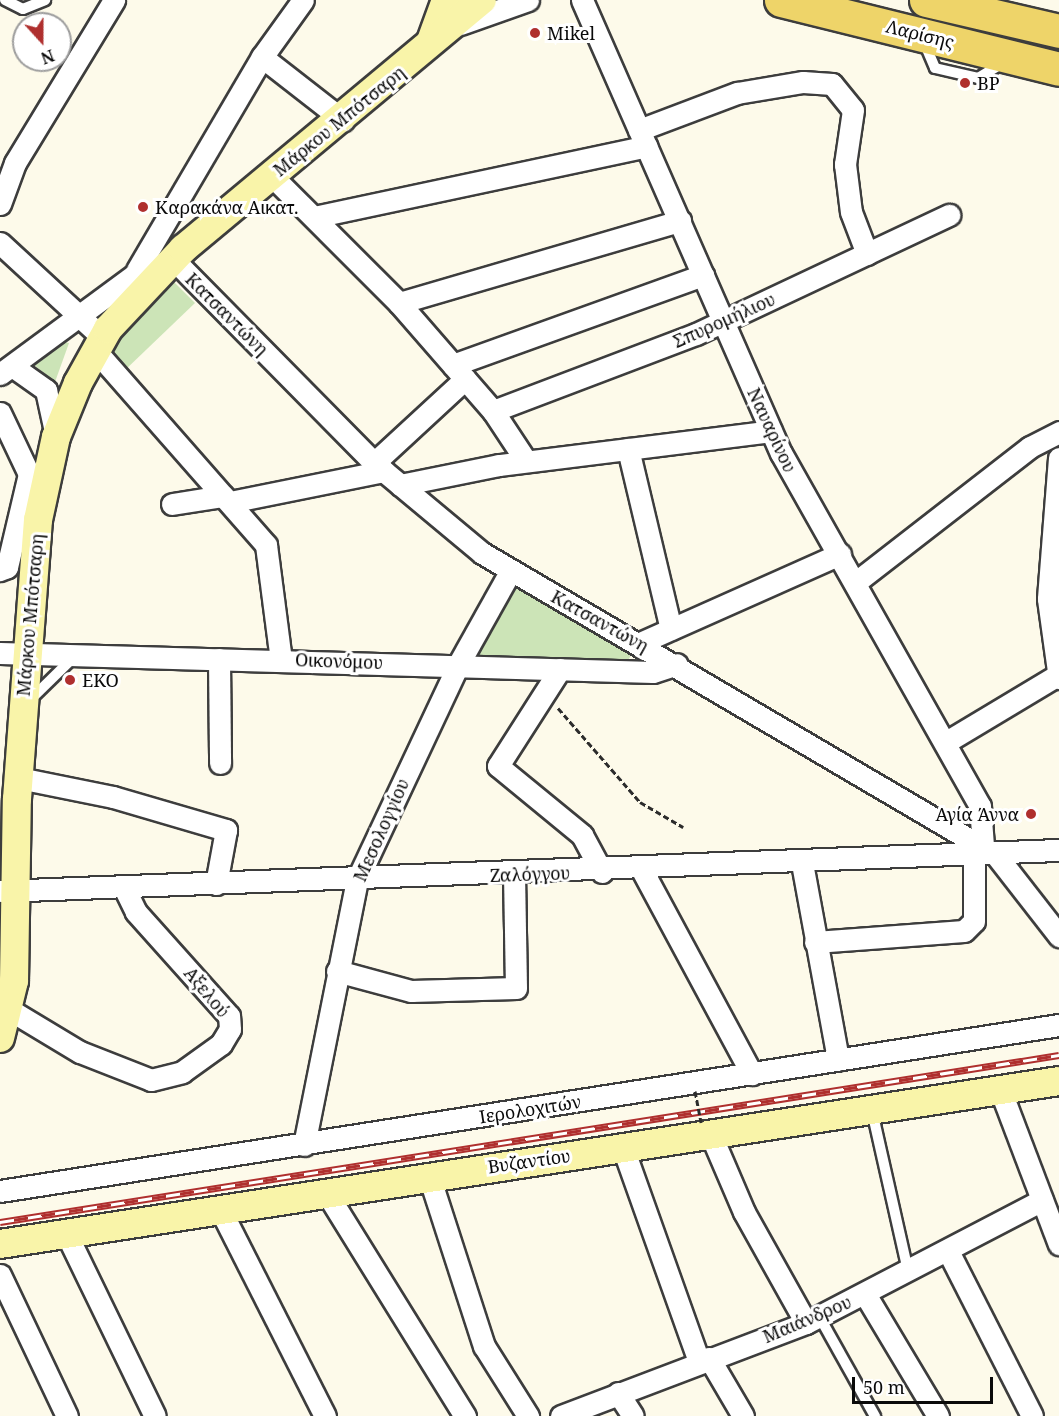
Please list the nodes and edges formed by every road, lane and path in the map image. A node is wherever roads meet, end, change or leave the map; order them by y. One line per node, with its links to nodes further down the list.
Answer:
1 (5, 0): 2 (lane)
2 (45, 0)
3 (114, 0): 17 (street)
4 (303, 0): 12 (street)
5 (482, 0): 10 (street, Μάρκου Μπότσαρη)
6 (528, 0): 10 (street)
7 (582, 0): 15 (street, Ναυαρίνου)
8 (781, 0): 13 (main road, Λαρίσης)
9 (926, 0): 11 (main road, Λαρίσης)
10 (450, 13): 14 (street, Μάρκου Μπότσαρη)
11 (1059, 32)
12 (262, 57): 14 (street); 25 (street)
13 (1059, 69)
14 (343, 120): 16 (street, Μάρκου Μπότσαρη)
15 (643, 138): 19 (street); 20 (street, Ναυαρίνου); 23 (street)
16 (272, 176): 19 (street); 21 (street, Μάρκου Μπότσαρη)
17 (0, 204)
18 (949, 215): 23 (street, Σπυρομήλιου)
19 (314, 217): 27 (street)
20 (680, 221): 26 (street, Ναυαρίνου); 27 (street)
21 (195, 239): 24 (street, Μάρκου Μπότσαρη); 25 (street, Μάρκου Μπότσαρη)
22 (0, 243): 28 (street)
23 (867, 254): 29 (street, Σπυρομήλιου)
24 (173, 259): 30 (street, Μάρκου Μπότσαρη); 41 (street, Κατσαντώνη)
25 (137, 270): 28 (street, Μάρκου Μπότσαρη)
26 (703, 275): 29 (street, Ναυαρίνου); 32 (street)
27 (399, 303): 32 (street)
28 (79, 315): 30 (street); 31 (street, Μάρκου Μπότσαρη)
29 (723, 321): 33 (street, Σπυρομήλιου); 35 (street, Ναυαρίνου)
30 (98, 343): 37 (street, Μάρκου Μπότσαρη); 42 (street)
31 (6, 370): 37 (street)
32 (459, 372): 33 (street); 41 (street)
33 (493, 411): 40 (street)
34 (0, 413): 45 (street)
35 (771, 431): 38 (street); 44 (street, Ναυαρίνου)
36 (1059, 432): 47 (street)
37 (56, 437): 48 (street, Μάρκου Μπότσαρη)
38 (628, 449): 40 (street); 50 (street)
39 (1059, 458): 49 (street)
40 (526, 461): 41 (street)
41 (386, 473): 42 (street); 46 (street, Κατσαντώνη)
42 (227, 499): 43 (street); 55 (street)
43 (171, 504)
44 (840, 554): 47 (street, Ναυαρίνου); 50 (street)
45 (2, 564): 48 (street)
46 (510, 572): 51 (street, Κατσαντώνη); 57 (street, Μεσολογγίου)
47 (856, 582): 62 (street, Ναυαρίνου)
48 (32, 599): 52 (street, Μάρκου Μπότσαρη)
49 (1054, 612): 59 (street)
50 (671, 629): 51 (street)
51 (640, 643): 56 (street, Κατσαντώνη)
52 (13, 653): 53 (street, Οικονόμου); 61 (street, Μάρκου Μπότσαρη)
53 (76, 655): 54 (street, Οικονόμου); 61 (lane)
54 (219, 659): 55 (street, Οικονόμου); 63 (street)
55 (281, 660): 57 (street, Οικονόμου)
56 (677, 664): 58 (street, Οικονόμου); 67 (street, Κατσαντώνη)
57 (458, 665): 58 (street, Οικονόμου); 72 (street, Μεσολογγίου)
58 (560, 669): 60 (street)
59 (1059, 677): 62 (street)
60 (545, 693): 65 (path); 70 (street)
61 (22, 708): 64 (street, Μάρκου Μπότσαρη)
62 (946, 742): 67 (street, Ναυαρίνου)
63 (220, 763)
64 (12, 792): 73 (street); 75 (street, Μάρκου Μπότσαρη)
65 (684, 827)
66 (1059, 850): 67 (street, Ζαλόγγου)
67 (984, 852): 68 (street, Ζαλόγγου); 76 (street, Κατσαντώνη); 77 (street, Ναυαρίνου)
68 (802, 863): 69 (street, Ζαλόγγου); 77 (street)
69 (642, 870): 70 (street, Ζαλόγγου); 83 (street)
70 (602, 872): 71 (street, Ζαλόγγου)
71 (514, 874): 72 (street, Ζαλόγγου); 78 (street)
72 (357, 880): 73 (street, Ζαλόγγου); 78 (street, Μεσολογγίου)
73 (216, 884): 74 (street, Ζαλόγγου)
74 (124, 887): 75 (street, Ζαλόγγου); 79 (street, Αξελού)
75 (8, 891): 79 (street, Μάρκου Μπότσαρη)
76 (1059, 936)
77 (815, 942): 82 (street)
78 (338, 971): 89 (street, Μεσολογγίου)
79 (5, 1006): 81 (street, Μάρκου Μπότσαρη)
80 (1059, 1025): 82 (street, Ιερολοχιτών)
81 (0, 1038)
82 (838, 1060): 83 (street, Ιερολοχιτών)
83 (752, 1074): 89 (street, Ιερολοχιτών)
84 (1059, 1081): 85 (street, Βυζαντίου)
85 (1000, 1089): 87 (street, Βυζαντίου); 94 (street)
86 (695, 1091): 88 (path, bridge)
87 (872, 1111): 88 (street, Βυζαντίου); 100 (lane)
88 (706, 1129): 90 (street, Βυζαντίου); 103 (street)
89 (304, 1145): 92 (street, Ιερολοχιτών)
90 (623, 1148): 91 (street, Βυζαντίου); 104 (street)
91 (429, 1176): 93 (street, Βυζαντίου); 110 (street)
92 (0, 1191)
93 (326, 1192): 95 (street, Βυζαντίου); 109 (street)
94 (1042, 1200): 98 (street); 99 (street, Μαιάνδρου)
95 (220, 1209): 96 (street, Βυζαντίου); 108 (street)
96 (66, 1233): 97 (street, Βυζαντίου); 107 (street)
97 (0, 1244)
98 (1059, 1244)
99 (948, 1251): 100 (street, Μαιάνδρου); 116 (street)
100 (908, 1271): 102 (street, Μαιάνδρου)
101 (0, 1275): 106 (street)
102 (865, 1294): 103 (street, Μαιάνδρου); 115 (street)
103 (812, 1319): 104 (street, Μαιάνδρου); 114 (lane)
104 (704, 1359): 105 (street, Μαιάνδρου); 113 (street)
105 (618, 1393): 111 (street, Μαιάνδρου); 112 (street)
106 (68, 1416)
107 (155, 1416)
108 (325, 1416)
109 (465, 1416)
110 (528, 1416)
111 (561, 1416)
112 (633, 1416)
113 (742, 1416)
114 (875, 1416)
115 (938, 1416)
116 (1032, 1416)

